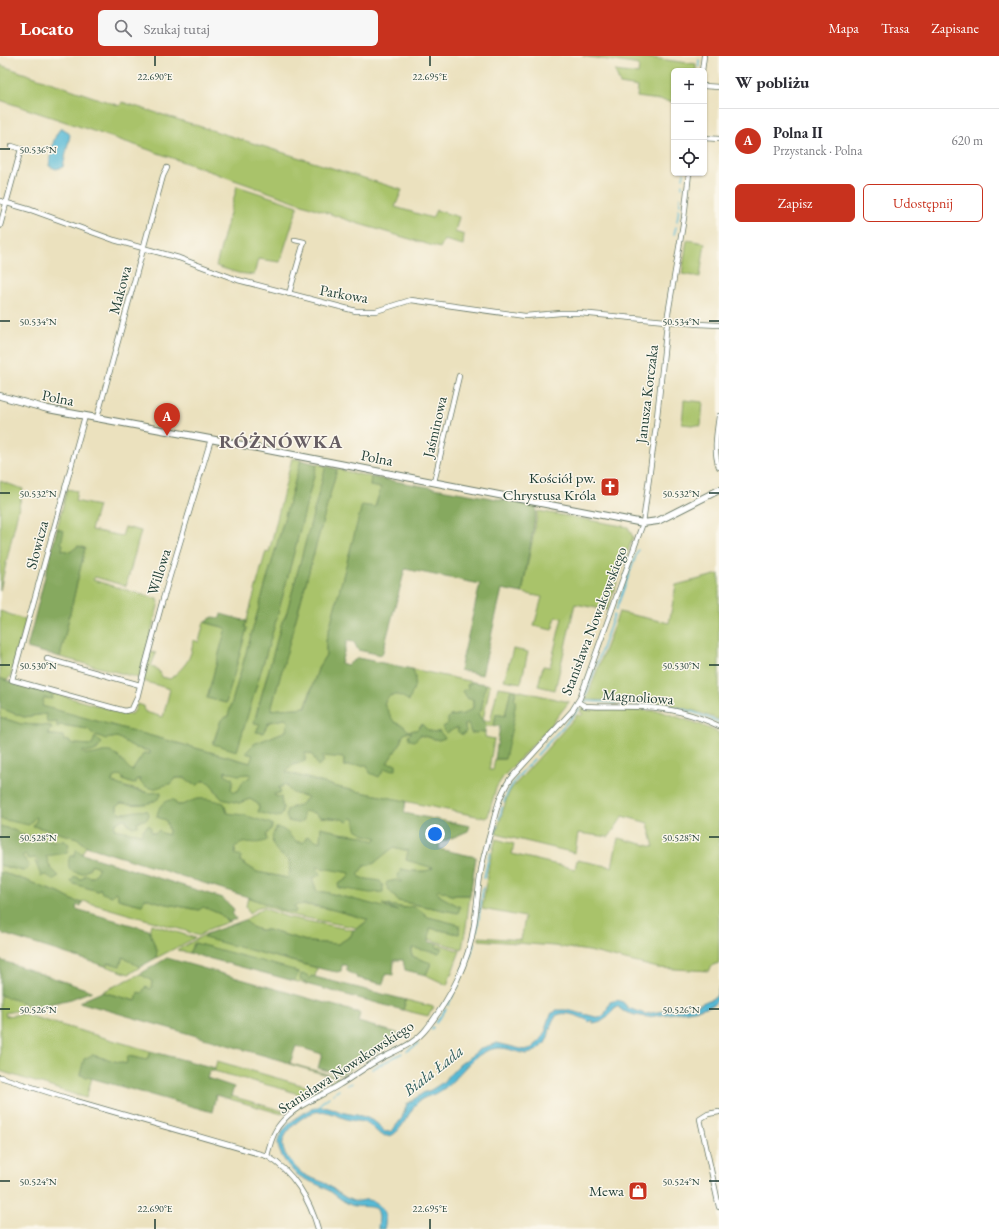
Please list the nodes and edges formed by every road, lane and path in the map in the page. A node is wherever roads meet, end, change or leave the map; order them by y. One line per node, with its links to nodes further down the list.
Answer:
1 (704, 56): 2 (street)
2 (702, 68)
3 (707, 86): 4 (street)
4 (719, 87)
5 (707, 138): 6 (street)
6 (719, 139)
7 (12, 146): 11 (street)
8 (167, 168): 14 (street, Makowa)
9 (690, 176): 16 (street, Janusza Korczaka)
10 (0, 201): 11 (street, Parkowa)
11 (6, 203): 12 (street); 14 (street, Parkowa)
12 (0, 226)
13 (295, 240): 15 (street)
14 (143, 248): 15 (street, Parkowa); 22 (street, Makowa)
15 (289, 294): 16 (street, Parkowa)
16 (668, 321): 17 (street, Parkowa); 27 (street, Janusza Korczaka)
17 (719, 325)
18 (459, 376): 25 (street, Jaśminowa)
19 (0, 396): 20 (street, Polna)
20 (85, 416): 22 (street, Polna); 31 (street, Słowicza)
21 (719, 416): 24 (street)
22 (97, 418): 23 (street, Polna)
23 (211, 439): 25 (street, Polna); 29 (street, Willowa)
24 (719, 467)
25 (434, 482): 27 (street, Polna)
26 (719, 490): 27 (street, Polna)
27 (644, 523): 30 (street, Stanisława Nowakowskiego)
28 (47, 659): 29 (street)
29 (140, 685): 31 (street, Willowa)
30 (578, 702): 32 (street, Magnoliowa); 35 (street, Stanisława Nowakowskiego)
31 (130, 711)
32 (719, 726)
33 (0, 1077): 35 (street)
34 (719, 1112): 36 (street)
35 (267, 1156): 37 (street)
36 (719, 1207)
37 (318, 1229)

